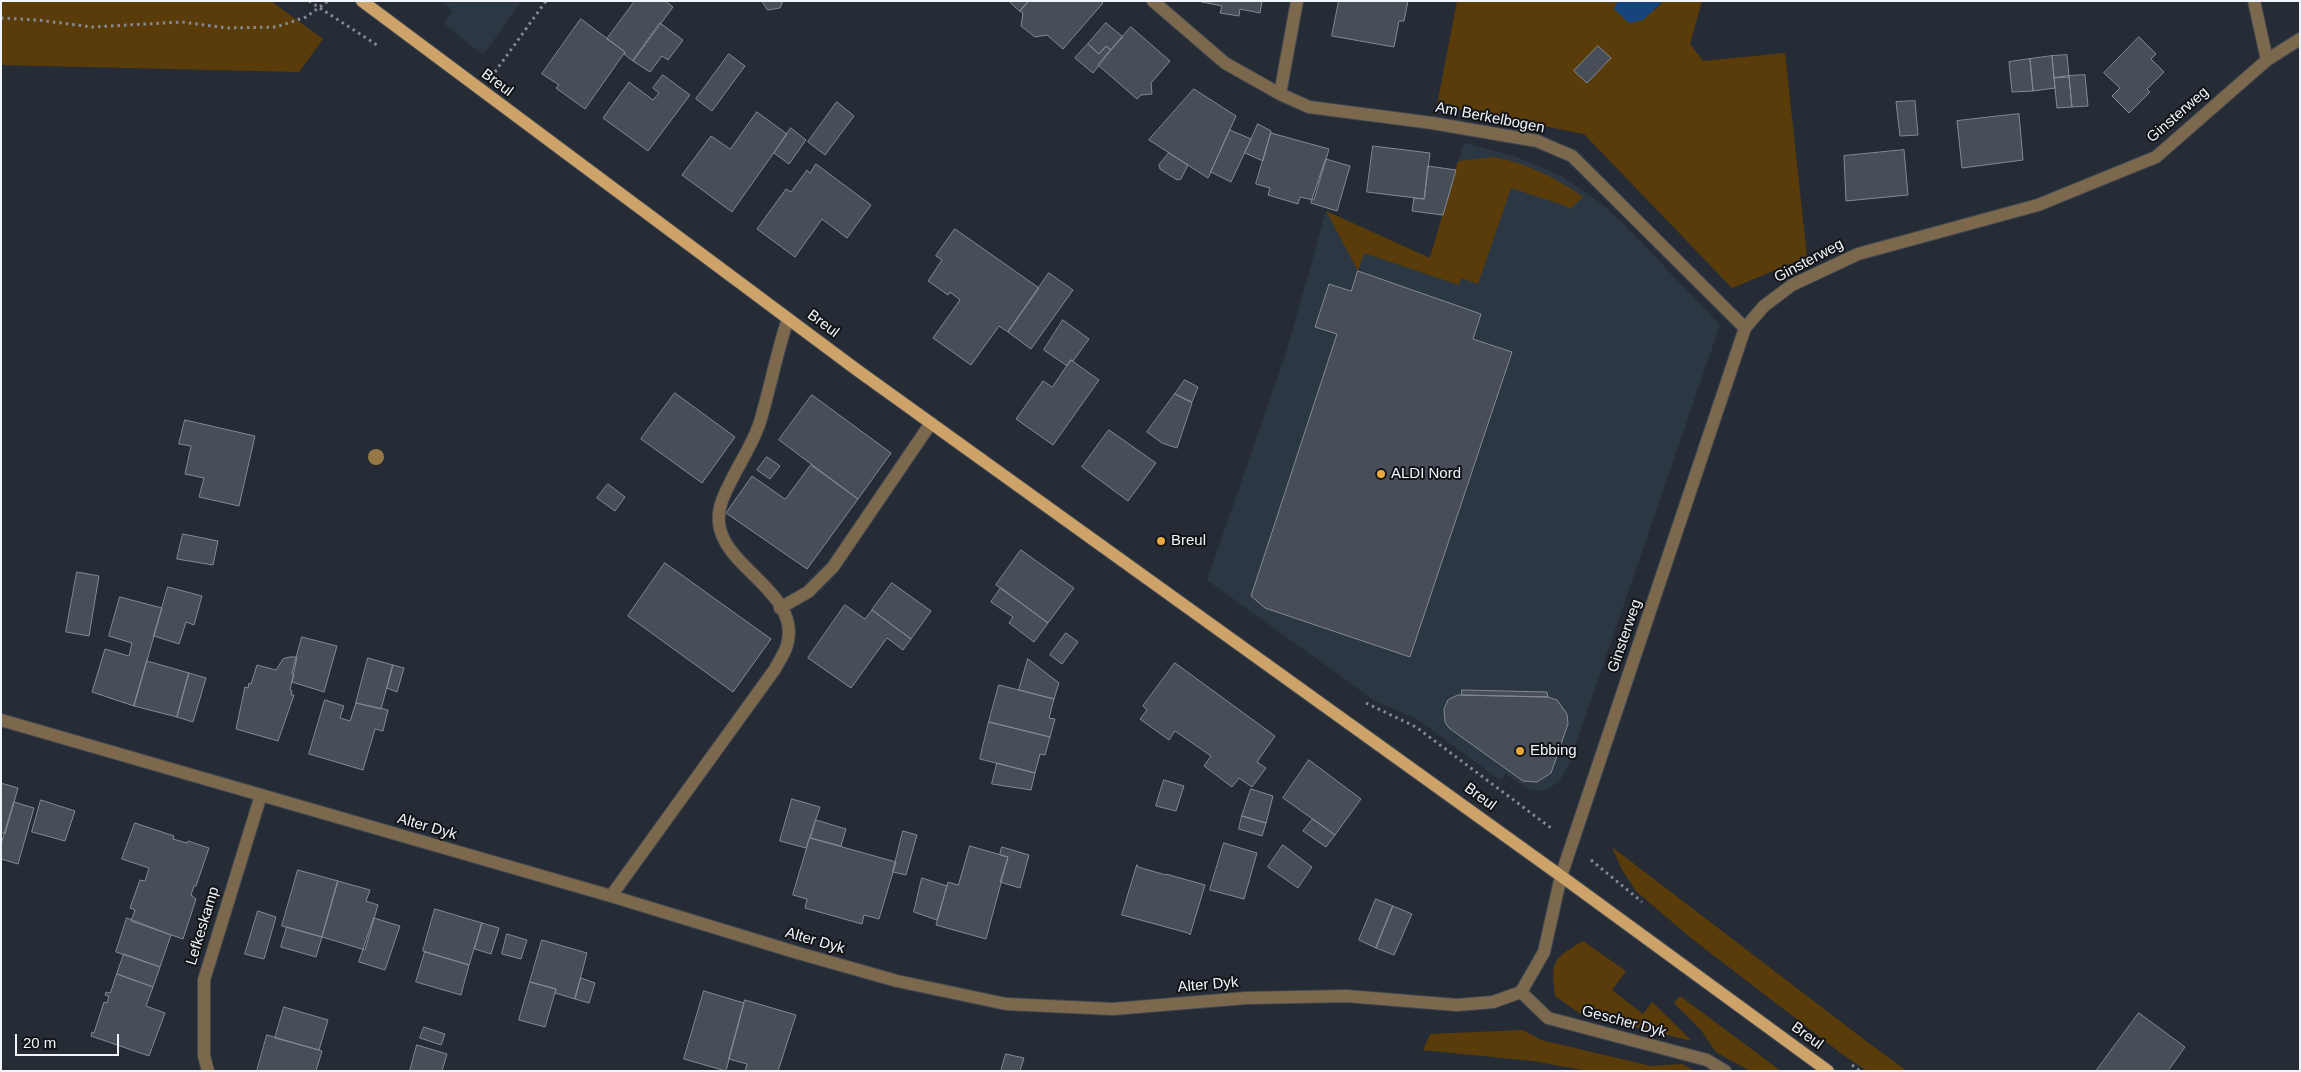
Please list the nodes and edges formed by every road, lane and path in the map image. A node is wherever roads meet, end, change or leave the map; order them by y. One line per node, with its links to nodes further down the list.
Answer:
1 (328, 1): 7 (path)
2 (362, 1): 10 (main road, Breul)
3 (546, 1): 10 (path)
4 (1154, 1): 11 (street, Am Berkelbogen)
5 (1297, 1): 11 (street)
6 (2254, 1): 9 (street)
7 (1, 18)
8 (2300, 39): 9 (street, Ginsterweg)
9 (2267, 60): 13 (street, Ginsterweg)
10 (481, 91): 12 (main road, Breul)
11 (1280, 94): 13 (street, Am Berkelbogen)
12 (788, 319): 14 (main road, Breul); 15 (street)
13 (1745, 328): 18 (street, Ginsterweg)
14 (931, 423): 15 (street); 18 (main road, Breul)
15 (780, 608): 19 (street)
16 (1, 720): 17 (street, Alter Dyk)
17 (261, 795): 19 (street, Alter Dyk); 21 (street, Lefkeskamp)
18 (1561, 876): 20 (street); 23 (main road, Breul)
19 (611, 896): 20 (street, Alter Dyk)
20 (1521, 992): 22 (street, Gescher Dyk)
21 (208, 1071)
22 (1725, 1071)
23 (1828, 1071)

